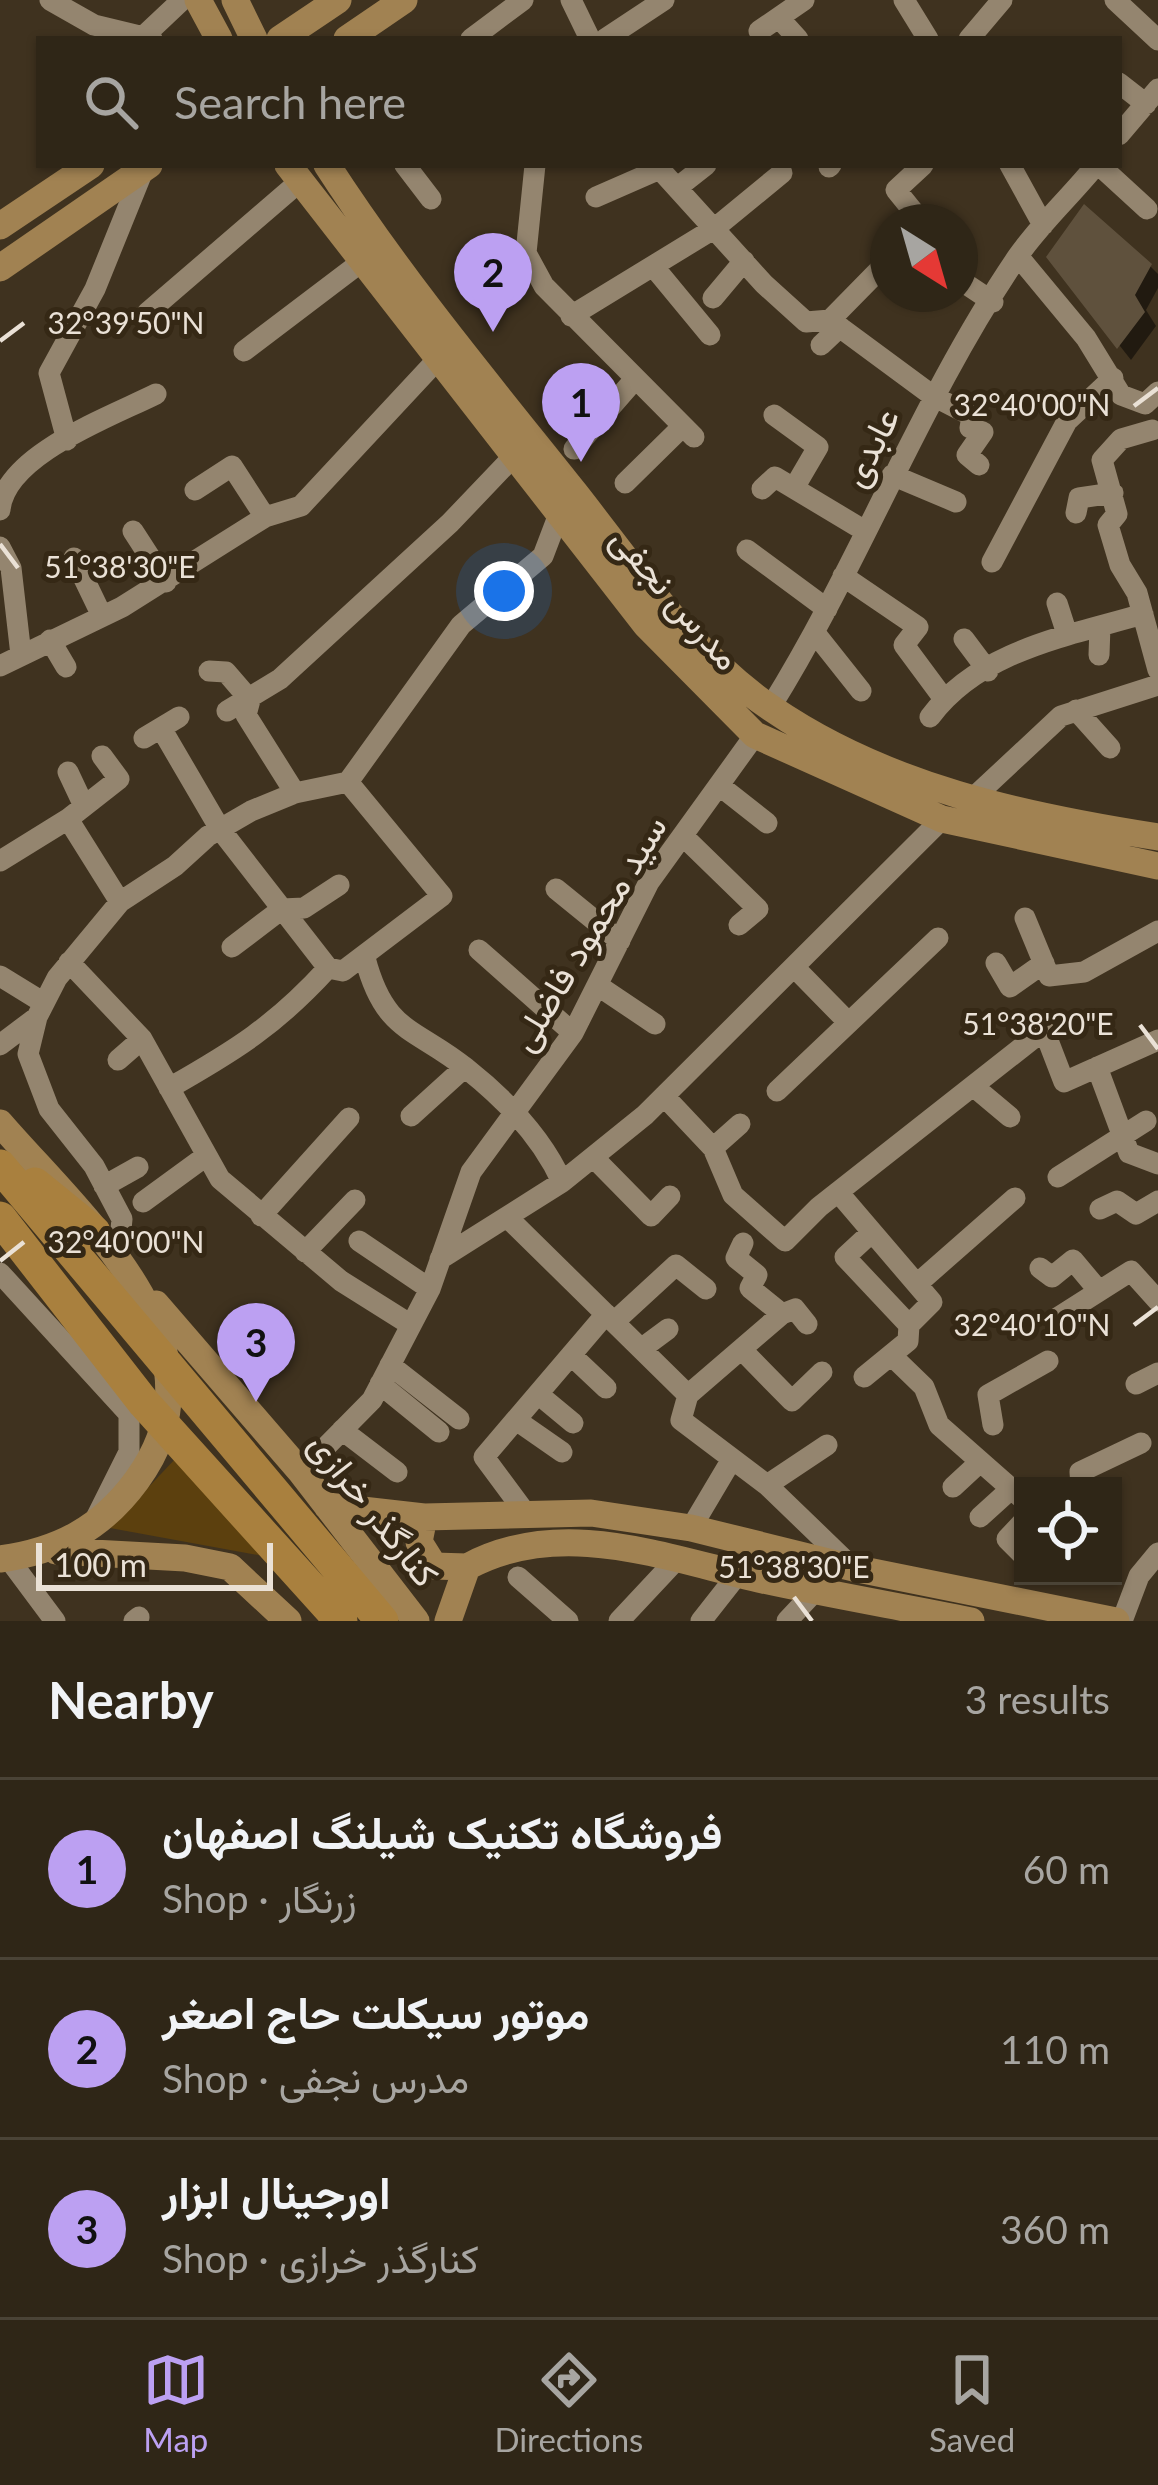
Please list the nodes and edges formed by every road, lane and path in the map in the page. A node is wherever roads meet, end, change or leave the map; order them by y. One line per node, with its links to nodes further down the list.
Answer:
1 (50, 0): 16 (street)
2 (190, 0): 16 (street); 17 (main road); 18 (main road)
3 (235, 0): 19 (main road)
4 (335, 0): 20 (main road)
5 (404, 0): 21 (main road)
6 (523, 0): 22 (street)
7 (571, 0): 23 (street)
8 (664, 0): 24 (street)
9 (804, 0): 13 (street)
10 (904, 0): 15 (street)
11 (1003, 0): 26 (street)
12 (1115, 0): 27 (street)
13 (779, 17): 14 (street); 25 (street)
14 (759, 31)
15 (917, 35)
16 (149, 36)
17 (196, 36)
18 (217, 36)
19 (253, 36)
20 (284, 36)
21 (351, 36)
22 (475, 36)
23 (589, 36)
24 (609, 36)
25 (795, 36)
26 (972, 36)
27 (1158, 40)
28 (1122, 83): 29 (street)
29 (1152, 96): 30 (street)
30 (1122, 131)
31 (87, 168): 52 (main road)
32 (147, 168): 58 (main road)
33 (149, 168): 79 (street)
34 (329, 168): 71 (main road, مدرس نجفی)
35 (407, 168): 48 (street)
36 (535, 168): 64 (street)
37 (656, 168): 47 (street)
38 (659, 168): 46 (street)
39 (702, 168): 46 (street)
40 (920, 168): 49 (street)
41 (1012, 168): 51 (street)
42 (1094, 168): 51 (street, عابدی)
43 (1100, 168): 50 (street)
44 (782, 173): 53 (street)
45 (293, 174): 56 (main road, مدرس نجفی); 63 (street)
46 (678, 188): 53 (street)
47 (596, 197)
48 (431, 199)
49 (912, 204)
50 (1148, 209)
51 (1043, 225): 54 (street, عابدی)
52 (0, 226)
53 (715, 228): 55 (street); 57 (street)
54 (1018, 256): 62 (street, عابدی); 72 (street)
55 (744, 261): 61 (street); 65 (street)
56 (360, 263): 69 (street); 71 (main road, مدرس نجفی)
57 (653, 266): 64 (street); 66 (street)
58 (0, 268)
59 (870, 281): 65 (street)
60 (978, 292): 62 (street)
61 (713, 298)
62 (993, 302): 75 (street, عابدی)
63 (147, 314)
64 (571, 316): 73 (street)
65 (835, 323): 67 (street); 68 (street)
66 (710, 335)
67 (863, 344): 70 (street); 75 (street)
68 (821, 345)
69 (244, 351)
70 (848, 362)
71 (454, 369): 81 (main road, مدرس نجفی); 92 (street); 121 (main road, مدرس نجفی)
72 (1113, 378): 76 (street); 99 (street)
73 (634, 380): 80 (street); 84 (street)
74 (156, 394): 79 (street)
75 (933, 396): 82 (street); 83 (street, عابدی)
76 (1152, 398): 78 (street)
77 (774, 415): 85 (street)
78 (1155, 437): 89 (street)
79 (67, 440): 90 (street)
80 (574, 449)
81 (513, 458): 91 (main road, مدرس نجفی); 120 (street)
82 (979, 465)
83 (892, 475): 88 (street); 95 (street, عابدی)
84 (625, 483)
85 (794, 488): 86 (street); 95 (street)
86 (762, 489)
87 (195, 490): 92 (street)
88 (952, 493)
89 (1113, 493): 93 (street); 93 (street)
90 (0, 510)
91 (559, 514): 125 (main road, مدرس نجفی); 129 (street)
92 (265, 517): 101 (street)
93 (1108, 525): 104 (street)
94 (133, 531): 101 (street)
95 (865, 531): 100 (street, عابدی)
96 (0, 547): 111 (street)
97 (747, 550): 103 (street)
98 (74, 558): 105 (street)
99 (992, 562)
100 (843, 576): 103 (street, عابدی); 117 (street)
101 (166, 581): 105 (street)
102 (1057, 604): 108 (street)
103 (827, 609): 107 (street, عابدی)
104 (1143, 614): 106 (street); 115 (street)
105 (103, 616): 110 (street)
106 (1100, 626): 108 (street); 112 (street)
107 (815, 633): 119 (street); 121 (street, عابدی)
108 (1067, 634): 117 (street)
109 (964, 639): 117 (street)
110 (50, 640): 111 (street); 114 (street)
111 (21, 655): 113 (street)
112 (1099, 656)
113 (0, 666)
114 (66, 667)
115 (1158, 670)
116 (209, 671): 120 (street)
117 (988, 671)
118 (1158, 685): 122 (street)
119 (862, 691)
120 (250, 700): 123 (street); 131 (street)
121 (770, 708): 132 (main road, مدرس نجفی)
122 (1076, 710): 126 (street); 132 (street)
123 (227, 711)
124 (161, 728): 136 (street)
125 (754, 735): 130 (street, سید محمود فاضلی); 134 (main road, مدرس نجفی)
126 (1110, 748)
127 (102, 756): 133 (street)
128 (68, 772): 133 (street)
129 (348, 782): 131 (street); 152 (street)
130 (720, 786): 135 (street); 137 (street, سید محمود فاضلی)
131 (295, 793): 136 (street)
132 (970, 800): 138 (main road, مدرس نجفی)
133 (76, 813): 139 (street); 143 (street)
134 (942, 819): 140 (main road, مدرس نجفی); 157 (street)
135 (767, 823)
136 (220, 829): 143 (street); 144 (street)
137 (683, 836): 146 (street); 149 (street, سید محمود فاضلی)
138 (1158, 837)
139 (0, 860)
140 (1158, 866)
141 (340, 885): 144 (street)
142 (556, 889): 149 (street)
143 (120, 902): 153 (street)
144 (282, 909): 150 (street); 156 (street)
145 (1025, 918): 155 (street)
146 (739, 925)
147 (1158, 931): 155 (street)
148 (938, 938): 161 (street)
149 (620, 941): 159 (street, سید محمود فاضلی)
150 (232, 947)
151 (479, 950): 163 (street)
152 (365, 958): 156 (street); 168 (street)
153 (69, 962): 160 (street); 164 (street)
154 (996, 963): 155 (street)
155 (1044, 963)
156 (328, 968): 171 (street)
157 (796, 969): 161 (street); 173 (street)
158 (0, 976): 160 (street)
159 (598, 985): 162 (street); 163 (street, سید محمود فاضلی)
160 (41, 1010): 166 (street); 191 (street)
161 (847, 1021): 172 (street)
162 (655, 1024)
163 (573, 1033): 174 (street, سید محمود فاضلی)
164 (142, 1039): 167 (street); 171 (street)
165 (1158, 1040): 169 (street)
166 (0, 1045)
167 (118, 1060)
168 (465, 1067): 174 (street); 175 (street)
169 (1097, 1067): 170 (street); 181 (street)
170 (973, 1086): 177 (street); 192 (street)
171 (170, 1088): 184 (street)
172 (777, 1090)
173 (664, 1096): 183 (street); 185 (street)
174 (513, 1113): 190 (street); 208 (street, سید محمود فاضلی)
175 (411, 1116)
176 (349, 1118): 199 (street)
177 (1010, 1118)
178 (1146, 1121): 181 (street)
179 (0, 1123): 202 (main road)
180 (740, 1124): 183 (street)
181 (1120, 1136): 186 (street); 189 (street)
182 (0, 1144): 202 (highway)
183 (713, 1148): 192 (street)
184 (206, 1156): 197 (street); 199 (street)
185 (593, 1157): 190 (street); 193 (street)
186 (1158, 1163)
187 (0, 1166): 277 (highway)
188 (138, 1167): 191 (street)
189 (1058, 1177)
190 (562, 1182): 200 (street)
191 (104, 1186): 210 (street)
192 (838, 1192): 203 (street)
193 (670, 1196)
194 (1016, 1198): 212 (street)
195 (355, 1200): 207 (street)
196 (1158, 1201): 198 (street)
197 (143, 1202)
198 (1100, 1209)
199 (261, 1216): 207 (street)
200 (507, 1217): 208 (street); 218 (street)
201 (0, 1218): 237 (highway)
202 (94, 1232): 210 (main road)
203 (872, 1232): 212 (street); 222 (street)
204 (359, 1241): 213 (street)
205 (743, 1243): 217 (street)
206 (0, 1251): 237 (highway)
207 (305, 1252): 221 (street)
208 (440, 1259): 213 (street, سید محمود فاضلی)
209 (1040, 1268): 215 (street)
210 (126, 1269): 249 (main road, کنارگذر خرازی); 260 (main road)
211 (0, 1273): 260 (street)
212 (917, 1284): 222 (street)
213 (430, 1289): 221 (street, سید محمود فاضلی)
214 (706, 1289): 218 (street)
215 (1099, 1291): 216 (street); 219 (street)
216 (1158, 1301)
217 (782, 1314): 220 (street); 225 (street)
218 (610, 1318): 224 (street); 226 (street)
219 (1057, 1318)
220 (807, 1324)
221 (411, 1325): 231 (street, سید محمود فاضلی)
222 (909, 1325): 227 (street)
223 (668, 1328): 224 (street)
224 (641, 1349): 236 (street)
225 (743, 1351): 229 (street); 236 (street)
226 (572, 1355): 234 (street); 235 (street)
227 (892, 1356): 232 (street); 243 (street)
228 (1048, 1360): 243 (street)
229 (822, 1372)
230 (1158, 1372): 233 (street)
231 (385, 1375): 238 (street); 241 (street, سید محمود فاضلی); 242 (street)
232 (864, 1377)
233 (1136, 1384)
234 (606, 1388)
235 (538, 1394): 239 (street); 240 (street)
236 (688, 1395): 247 (street)
237 (144, 1403): 276 (highway)
238 (459, 1419)
239 (516, 1420): 246 (street); 257 (street)
240 (573, 1423)
241 (343, 1430): 249 (street, سید محمود فاضلی); 250 (street)
242 (439, 1432)
243 (958, 1443): 248 (street)
244 (1141, 1443): 251 (street)
245 (827, 1445): 252 (street)
246 (562, 1452)
247 (733, 1459): 252 (street); 261 (street)
248 (980, 1462): 253 (street); 254 (street)
249 (301, 1472): 256 (main road, کنارگذر خرازی)
250 (397, 1472)
251 (1080, 1477)
252 (767, 1485): 267 (street)
253 (953, 1487)
254 (1014, 1491)
255 (1014, 1496): 259 (street)
256 (327, 1506): 258 (main road); 278 (main road, کنارگذر خرازی)
257 (524, 1511): 258 (main road); 261 (main road)
258 (424, 1517): 266 (main road)
259 (980, 1517)
260 (91, 1527): 262 (main road)
261 (691, 1528): 267 (main road)
262 (51, 1550): 264 (main road); 275 (main road)
263 (1158, 1553): 271 (street)
264 (4, 1559): 274 (street)
265 (676, 1559): 266 (main road); 269 (main road); 281 (street)
266 (467, 1567): 279 (main road)
267 (853, 1568): 273 (main road)
268 (1122, 1573): 271 (street)
269 (738, 1574): 272 (main road); 282 (street)
270 (518, 1576): 280 (street)
271 (1139, 1576): 285 (street)
272 (816, 1590): 273 (main road); 283 (street)
273 (897, 1603): 284 (main road); 285 (main road)
274 (56, 1621)
275 (287, 1621)
276 (341, 1621)
277 (382, 1621)
278 (416, 1621)
279 (448, 1621)
280 (568, 1621)
281 (619, 1621)
282 (700, 1621)
283 (787, 1621)
284 (971, 1621)
285 (1119, 1621)

